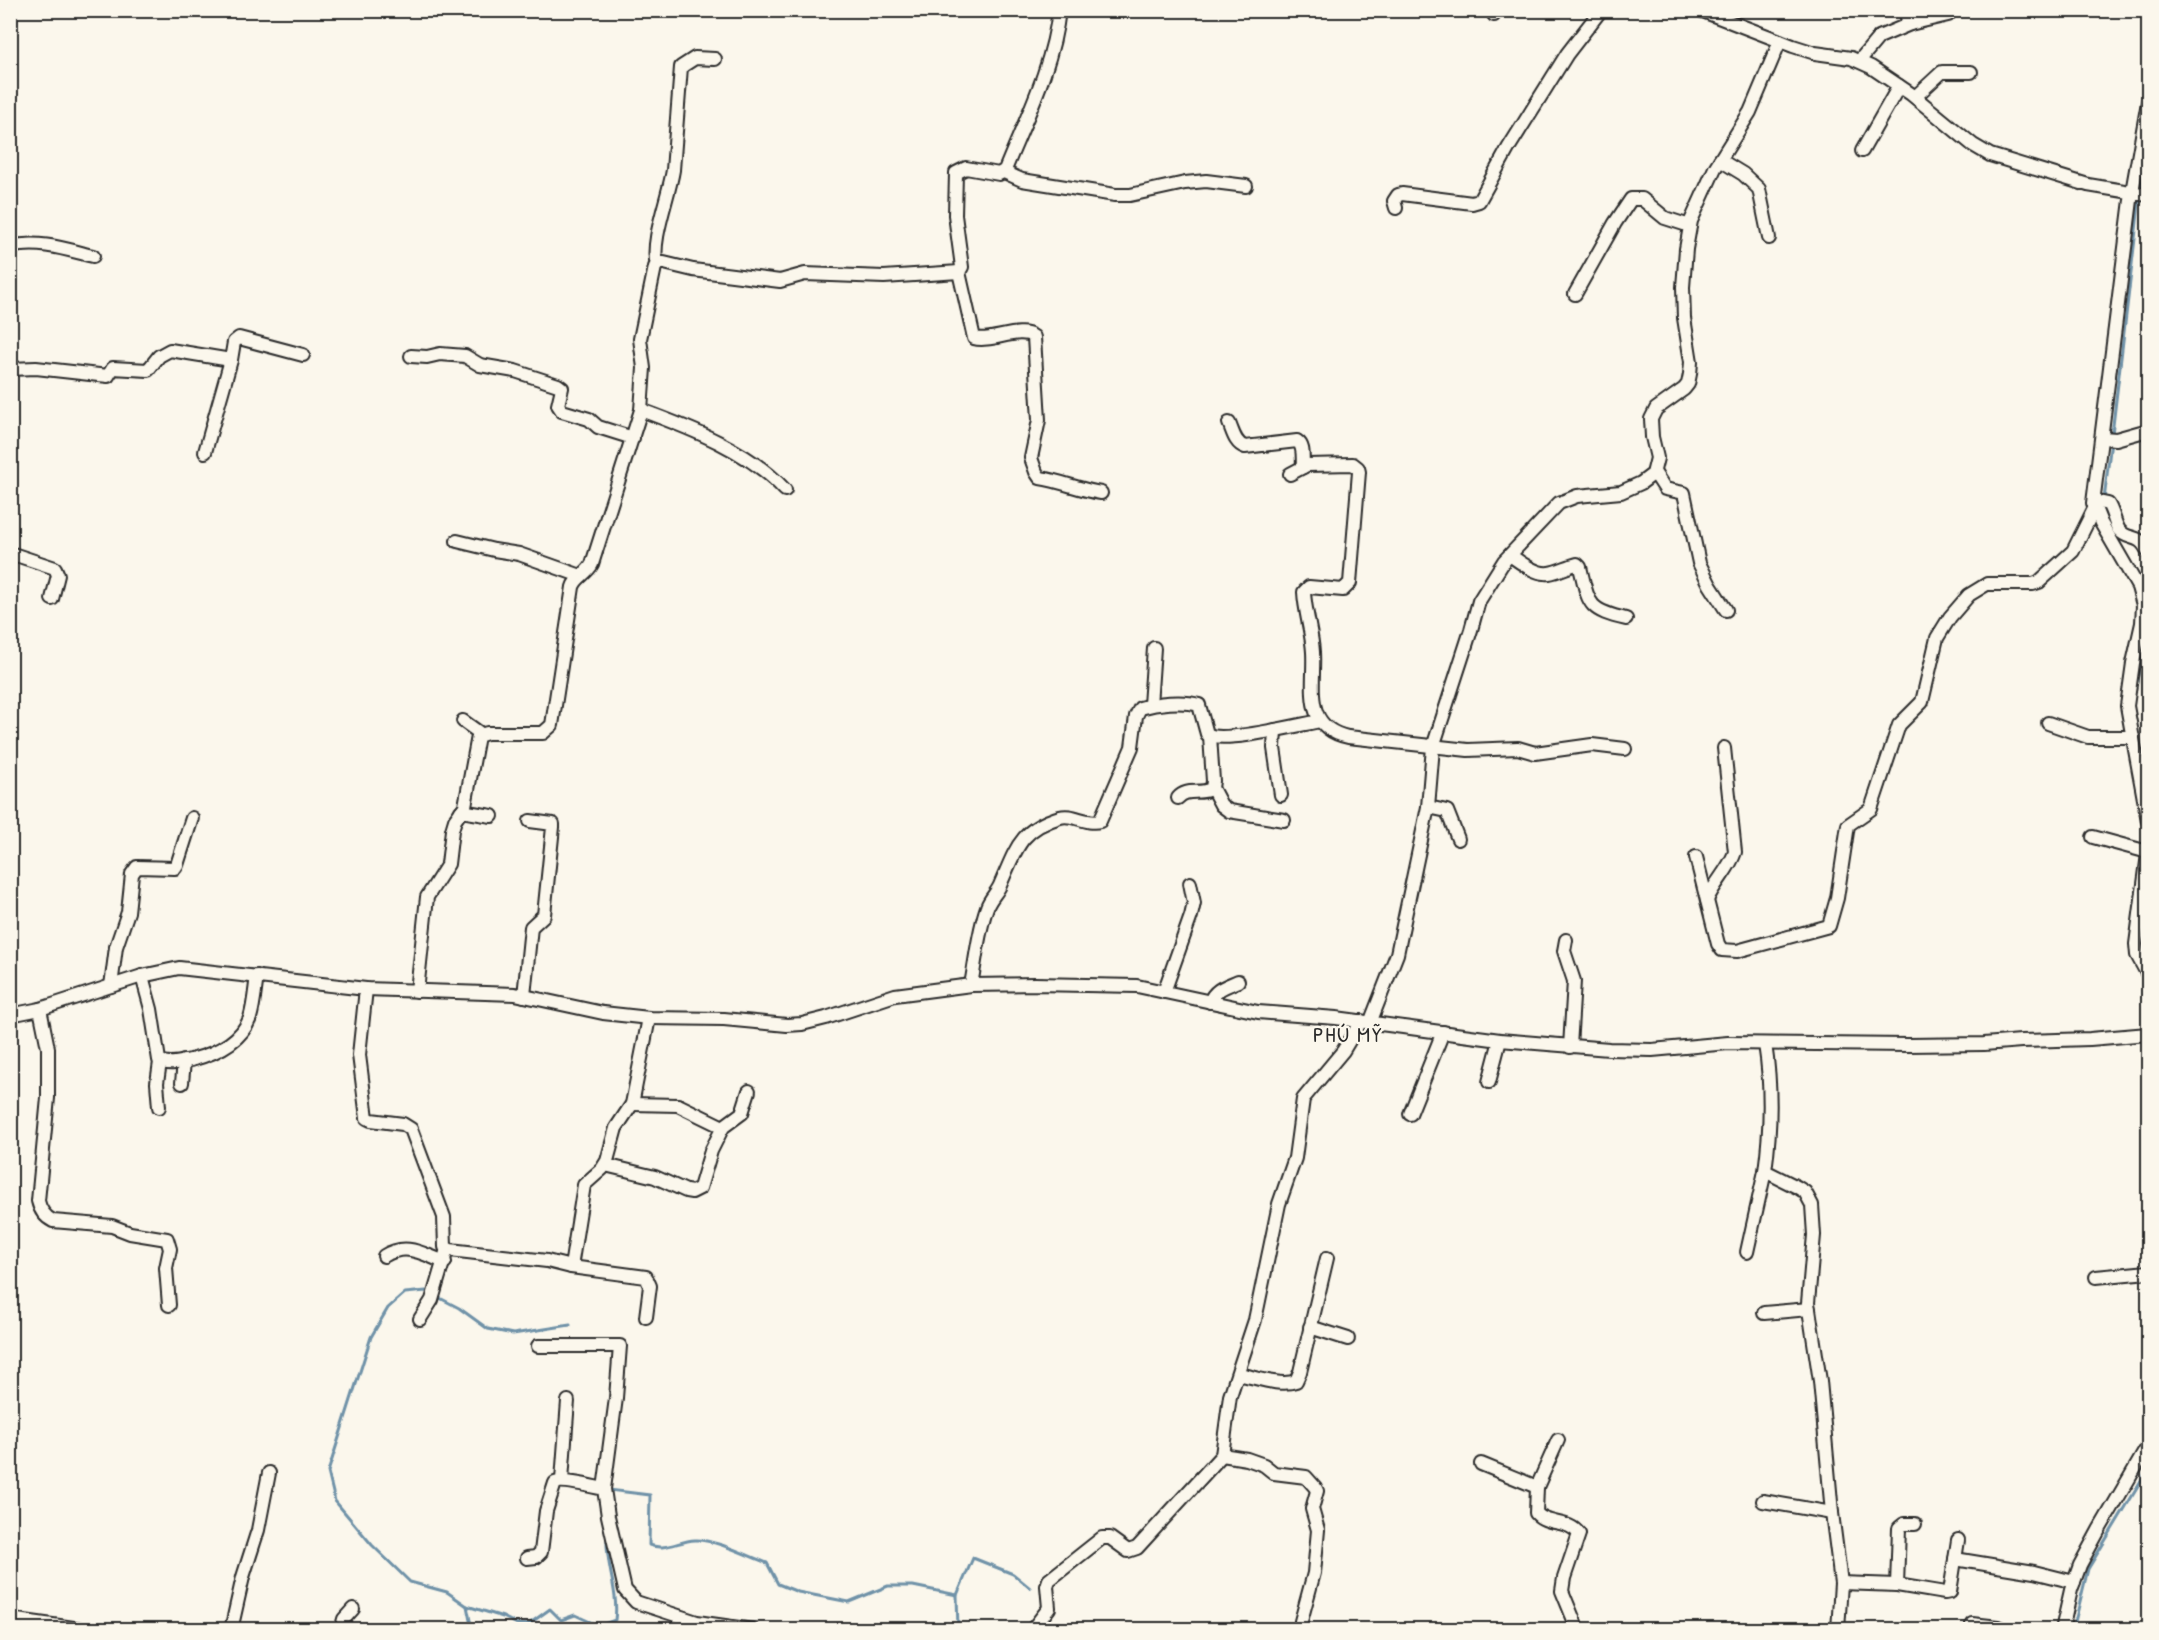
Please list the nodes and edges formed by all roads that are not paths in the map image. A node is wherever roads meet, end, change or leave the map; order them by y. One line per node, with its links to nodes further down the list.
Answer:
1 (1059, 10): 16 (street)
2 (1601, 10): 19 (street)
3 (1700, 10): 7 (street)
4 (1904, 10): 6 (street)
5 (1948, 15): 6 (street)
6 (1910, 24): 9 (street)
7 (1780, 41): 9 (street); 15 (street)
8 (715, 59): 24 (street)
9 (1858, 61): 11 (street)
10 (1971, 72): 12 (street)
11 (1899, 86): 12 (street); 14 (street)
12 (1915, 97): 18 (street)
13 (2148, 102): 18 (street)
14 (1862, 151)
15 (1720, 160): 20 (street); 21 (street)
16 (1004, 172): 17 (street); 25 (street)
17 (1246, 186)
18 (2140, 193): 35 (street)
19 (1396, 208)
20 (1690, 226): 26 (street); 38 (street)
21 (1770, 238)
22 (10, 247): 23 (street)
23 (93, 256)
24 (657, 265): 25 (street); 31 (street)
25 (959, 272): 41 (street)
26 (1575, 294)
27 (303, 355): 29 (street)
28 (411, 356): 34 (street)
29 (231, 360): 30 (street); 36 (street)
30 (10, 369)
31 (641, 410): 34 (street); 40 (street)
32 (1229, 423): 37 (street)
33 (2148, 430): 35 (street)
34 (633, 438): 47 (street)
35 (2103, 438): 42 (street)
36 (205, 452)
37 (1303, 466): 39 (street); 54 (street)
38 (1654, 472): 46 (street); 49 (street)
39 (1290, 474)
40 (785, 490)
41 (1101, 493)
42 (2098, 504): 44 (street); 59 (street); 79 (street)
43 (457, 541): 47 (street)
44 (2148, 552)
45 (10, 553): 48 (street)
46 (1510, 555): 50 (street); 60 (street)
47 (581, 576): 57 (street)
48 (52, 599)
49 (1726, 610)
50 (1626, 619)
51 (1154, 648): 52 (street)
52 (1149, 705): 58 (street); 85 (street)
53 (463, 721): 57 (street)
54 (1320, 722): 56 (street); 60 (street)
55 (2048, 723): 59 (street)
56 (1275, 730): 58 (street); 65 (street)
57 (481, 734): 68 (street)
58 (1210, 736): 64 (street)
59 (2133, 737): 63 (street)
60 (1433, 747): 62 (street); 67 (street)
61 (1724, 748): 79 (street)
62 (1625, 749)
63 (2144, 768): 73 (street)
64 (1212, 788): 66 (street); 71 (street)
65 (1281, 795)
66 (1179, 798)
67 (1428, 807): 75 (street); 95 (street)
68 (461, 811): 69 (street); 88 (street)
69 (492, 816)
70 (192, 818): 86 (street)
71 (1284, 820)
72 (531, 821): 90 (street)
73 (2148, 821)
74 (2093, 837): 76 (street)
75 (1458, 838)
76 (2148, 853): 81 (street)
77 (1696, 857): 79 (street)
78 (1190, 883): 89 (street)
79 (1707, 900)
80 (1566, 940): 100 (street)
81 (2148, 975)
82 (142, 976): 83 (street); 86 (street); 102 (street)
83 (257, 976): 87 (street); 101 (street)
84 (1238, 981): 91 (street)
85 (971, 985): 89 (street); 94 (street)
86 (111, 986): 92 (street)
87 (366, 989): 88 (street); 112 (street)
88 (417, 991): 90 (street)
89 (1164, 992): 91 (street)
90 (524, 996): 94 (street)
91 (1210, 1002): 95 (street)
92 (40, 1009): 93 (street); 120 (street)
93 (10, 1015)
94 (649, 1018): 106 (street)
95 (1365, 1022): 96 (street); 128 (street)
96 (1443, 1032): 98 (street); 108 (street)
97 (2148, 1034): 99 (street)
98 (1500, 1040): 100 (street); 103 (street)
99 (1765, 1044): 100 (street); 111 (street)
100 (1570, 1047)
101 (184, 1061): 102 (street); 104 (street)
102 (160, 1062): 107 (street)
103 (1489, 1082)
104 (182, 1083)
105 (749, 1091): 109 (street)
106 (632, 1104): 109 (street); 110 (street)
107 (159, 1107)
108 (1410, 1113)
109 (723, 1127): 110 (street)
110 (605, 1164): 117 (street)
111 (1764, 1172): 113 (street); 121 (street)
112 (447, 1249): 116 (street); 117 (street)
113 (1747, 1252)
114 (384, 1256): 116 (street)
115 (1327, 1258): 125 (street)
116 (445, 1262): 124 (street)
117 (571, 1267): 123 (street)
118 (2148, 1272): 119 (street)
119 (2096, 1277)
120 (170, 1305)
121 (1809, 1309): 122 (street); 139 (street)
122 (1764, 1312)
123 (646, 1317)
124 (420, 1319)
125 (1310, 1327): 126 (street); 128 (street)
126 (1348, 1339)
127 (538, 1346): 137 (street)
128 (1238, 1374): 132 (street)
129 (568, 1401): 135 (street)
130 (1558, 1440): 136 (street)
131 (2148, 1446): 144 (street)
132 (1222, 1455): 154 (street); 155 (street)
133 (1481, 1464): 136 (street)
134 (269, 1473): 151 (street)
135 (562, 1480): 137 (street); 142 (street)
136 (1537, 1487): 156 (street)
137 (604, 1489): 153 (street)
138 (1763, 1501): 139 (street)
139 (1832, 1513): 145 (street)
140 (1915, 1524): 146 (street)
141 (1958, 1540): 143 (street)
142 (527, 1558)
143 (1955, 1559): 144 (street); 146 (street)
144 (2074, 1582): 159 (street)
145 (1841, 1583): 146 (street); 157 (street)
146 (1897, 1585)
147 (353, 1609): 152 (street)
148 (10, 1619): 150 (street)
149 (1972, 1624): 158 (street)
150 (88, 1629)
151 (231, 1629)
152 (341, 1629)
153 (753, 1629)
154 (1032, 1629)
155 (1301, 1629)
156 (1578, 1629)
157 (1838, 1629)
158 (2007, 1629)
159 (2062, 1629)

